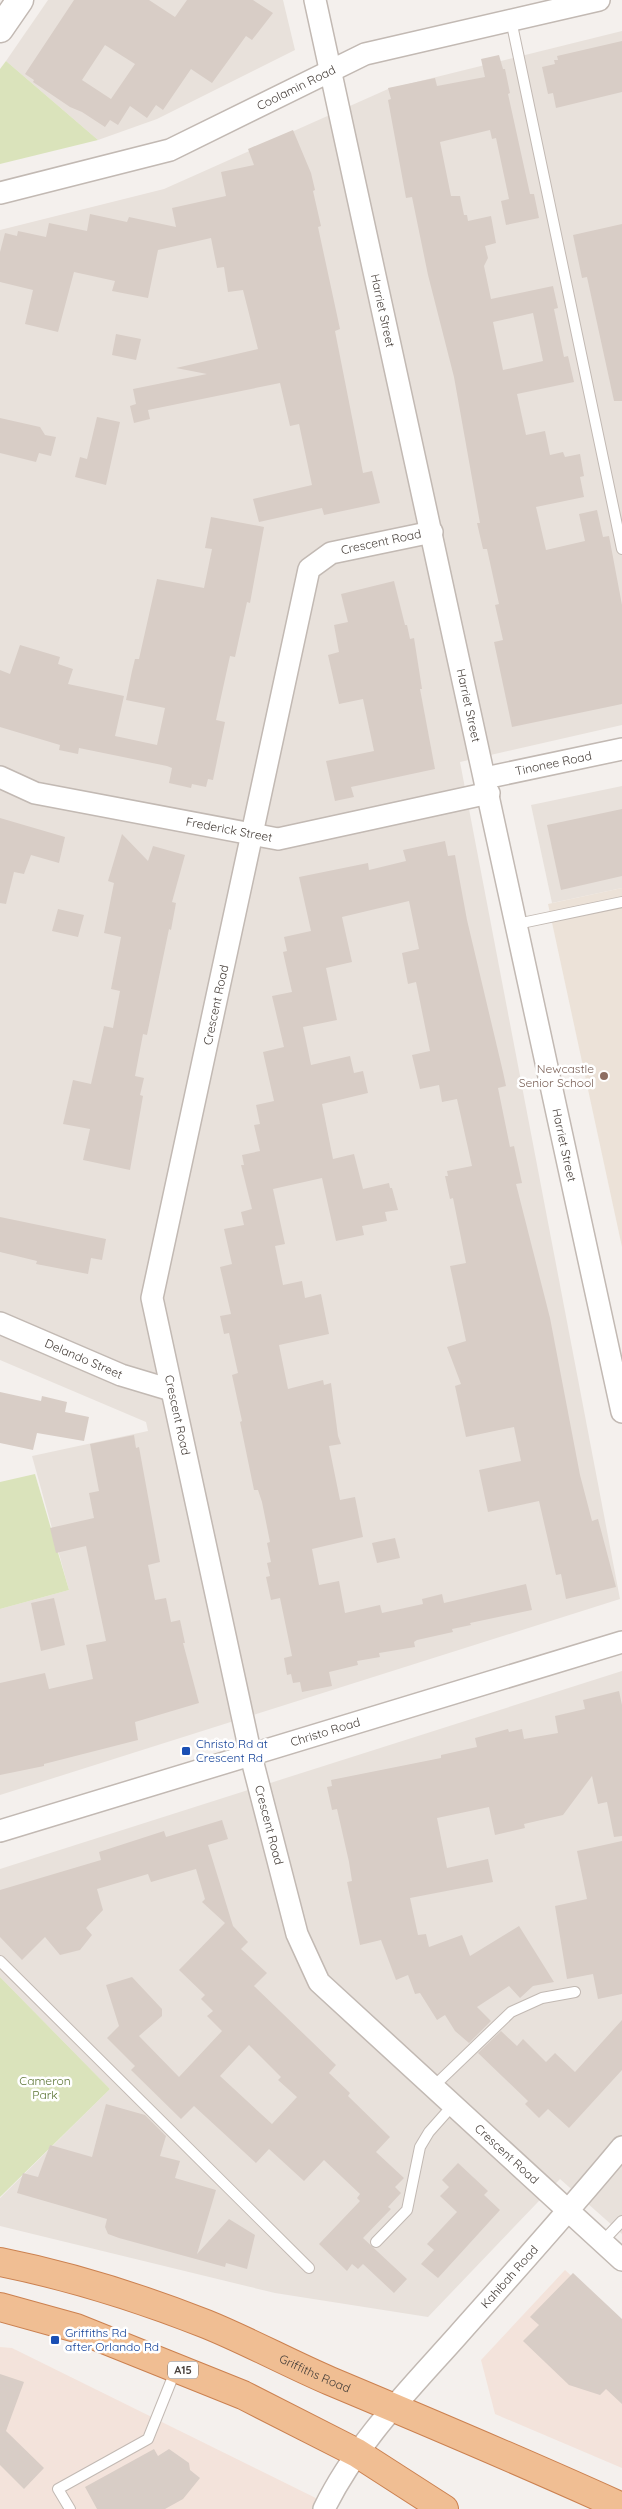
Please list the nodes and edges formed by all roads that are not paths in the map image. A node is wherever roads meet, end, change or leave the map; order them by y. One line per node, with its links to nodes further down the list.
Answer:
1 (20, 0): 5 (street)
2 (315, 0): 6 (street, Harriet Street)
3 (599, 0): 4 (street, Coolamin Road)
4 (511, 20): 6 (street, Coolamin Road); 9 (lane)
5 (0, 29)
6 (331, 70): 7 (street, Coolamin Road); 8 (street, Harriet Street)
7 (0, 193)
8 (432, 532): 12 (street, Harriet Street); 13 (street, Crescent Road)
9 (622, 549)
10 (622, 749): 12 (street, Tinonee Road)
11 (0, 777): 13 (street, Frederick Street)
12 (487, 786): 13 (street, Frederick Street); 15 (street, Harriet Street)
13 (253, 835): 17 (street, Crescent Road)
14 (622, 902): 15 (lane)
15 (517, 924): 18 (street, Harriet Street)
16 (0, 1323): 17 (street, Delando Street)
17 (171, 1390): 20 (street, Crescent Road)
18 (622, 1412)
19 (622, 1642): 20 (street, Christo Road)
20 (251, 1756): 21 (street, Christo Road); 24 (street, Crescent Road)
21 (0, 1831)
22 (0, 1961): 33 (lane)
23 (575, 1992): 24 (lane)
24 (433, 2087): 25 (street, Crescent Road)
25 (453, 2105): 27 (street, Crescent Road); 29 (lane)
26 (622, 2147): 27 (street, Kahibah Road)
27 (569, 2211): 30 (street, Crescent Road); 36 (street, Kahibah Road)
28 (622, 2221): 30 (lane)
29 (376, 2242)
30 (602, 2242): 31 (street, Crescent Road)
31 (622, 2260)
32 (0, 2262): 36 (highway, Griffiths Road)
33 (309, 2268)
34 (0, 2307): 35 (highway, A15)
35 (177, 2367): 37 (highway, A15); 39 (lane)
36 (395, 2407): 37 (street, Kahibah Road); 38 (highway, Griffiths Road)
37 (357, 2453): 40 (street, Kahibah Road); 41 (highway, A15)
38 (622, 2507)
39 (70, 2509)
40 (324, 2509)
41 (444, 2509)

